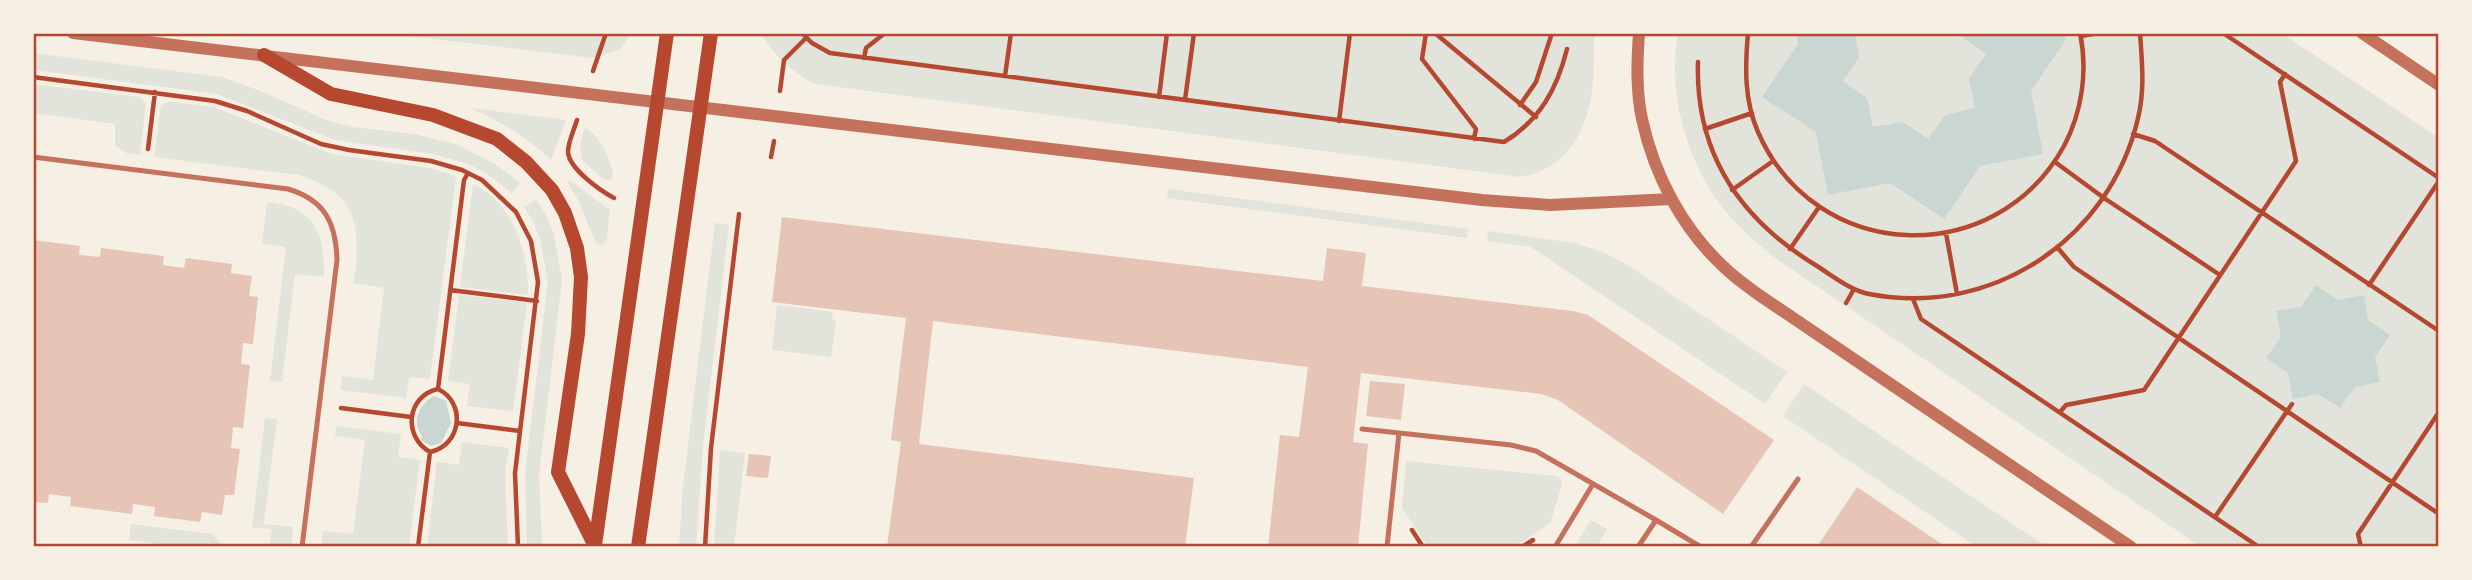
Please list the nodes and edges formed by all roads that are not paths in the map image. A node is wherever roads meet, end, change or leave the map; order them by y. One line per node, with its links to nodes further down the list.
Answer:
1 (73, 33): 6 (street)
2 (667, 33): 8 (main road)
3 (711, 33): 9 (main road)
4 (1639, 33): 11 (street)
5 (2362, 33): 7 (street)
6 (264, 55): 8 (street); 17 (main road)
7 (2439, 85)
8 (657, 102): 9 (street); 17 (main road)
9 (702, 107): 11 (street); 19 (main road)
10 (33, 157): 18 (lane)
11 (1671, 199): 25 (street)
12 (1362, 429): 13 (lane)
13 (1399, 433): 15 (lane); 20 (lane)
14 (1798, 480): 24 (lane)
15 (1593, 484): 16 (lane); 21 (lane)
16 (1656, 520): 22 (lane); 23 (lane)
17 (595, 546)
18 (302, 547)
19 (638, 547)
20 (1388, 547)
21 (1555, 547)
22 (1639, 547)
23 (1701, 547)
24 (1751, 547)
25 (2131, 547)

